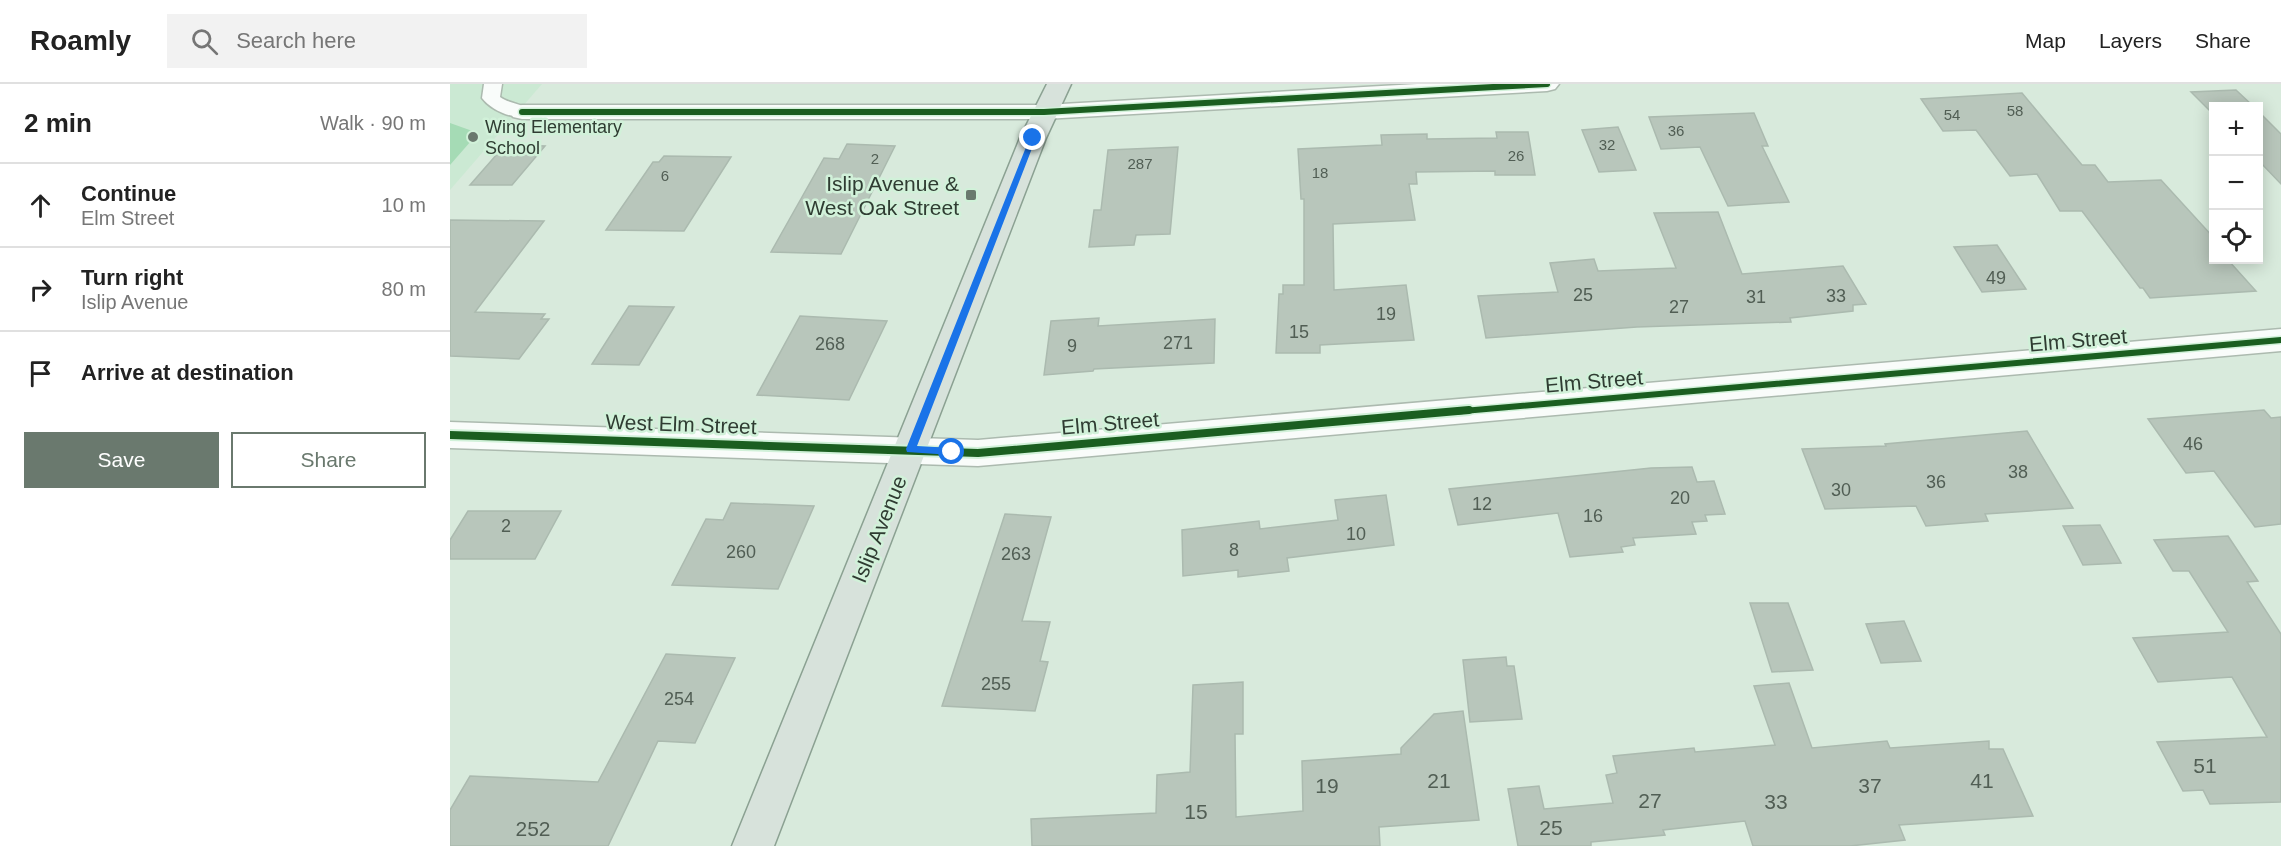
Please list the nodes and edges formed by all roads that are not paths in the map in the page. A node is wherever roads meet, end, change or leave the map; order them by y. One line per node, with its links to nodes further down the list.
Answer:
1 (493, 84): 4 (lane)
2 (1547, 84): 3 (street)
3 (1051, 93): 4 (street); 7 (main road, Islip Avenue)
4 (522, 112)
5 (2281, 340): 7 (street, Elm Street)
6 (450, 435): 7 (street, West Elm Street)
7 (910, 449): 8 (main road, Islip Avenue)
8 (753, 846)

